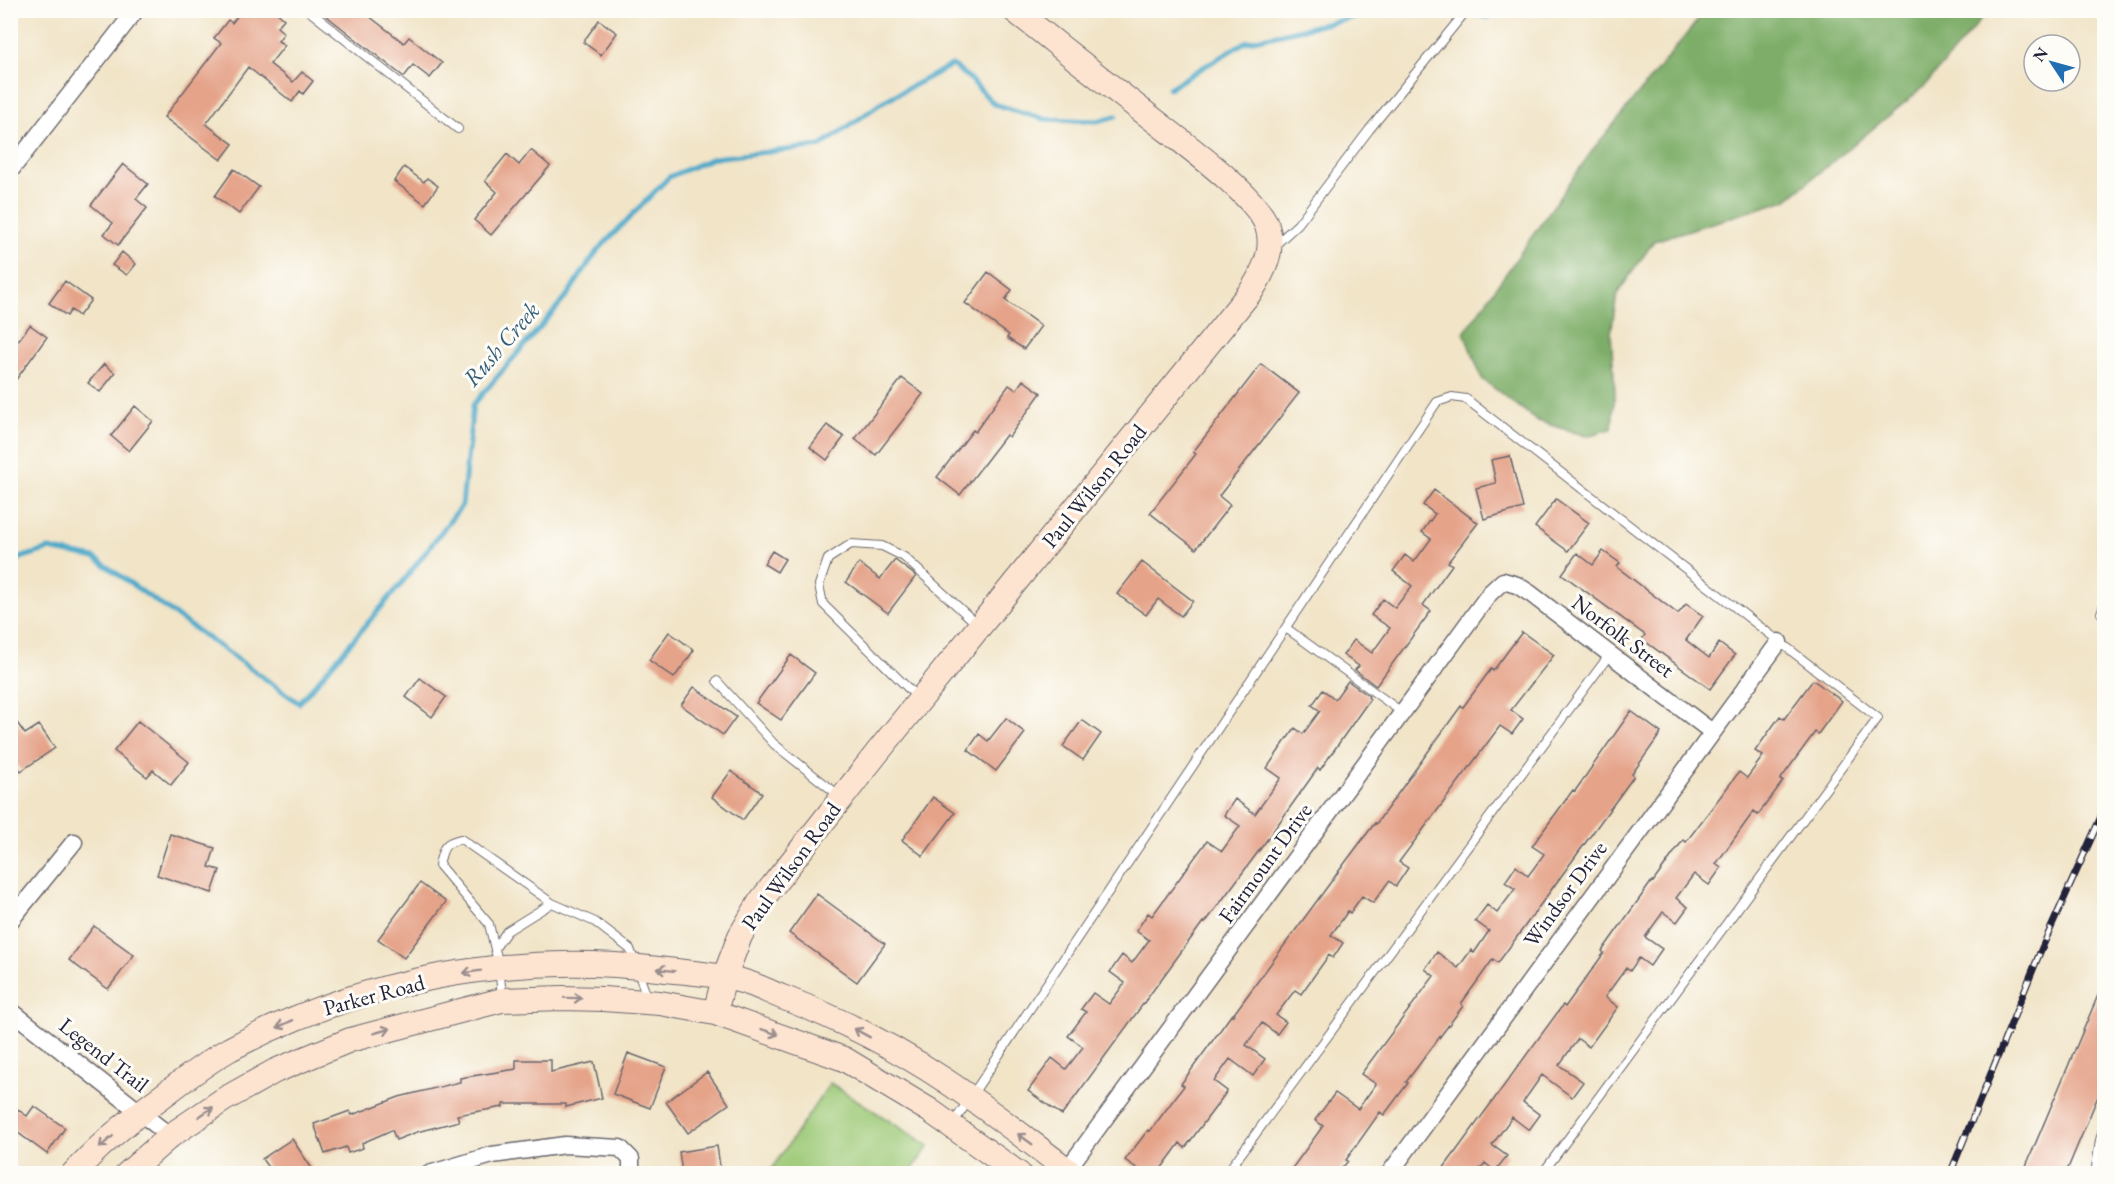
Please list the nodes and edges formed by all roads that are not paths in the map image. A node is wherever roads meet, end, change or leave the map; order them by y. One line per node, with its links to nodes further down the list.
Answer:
1 (136, 10): 6 (street)
2 (308, 10): 5 (lane)
3 (1014, 10): 7 (main road)
4 (1467, 10): 7 (lane)
5 (458, 129)
6 (10, 171)
7 (1269, 249): 9 (main road, Paul Wilson Road)
8 (1503, 581): 12 (street, Norfolk Street); 15 (street, Fairmount Drive)
9 (980, 627): 14 (main road, Paul Wilson Road); 14 (lane)
10 (1286, 628): 11 (lane); 15 (lane); 28 (lane)
11 (1779, 642): 16 (street, Windsor Drive); 41 (lane)
12 (1610, 654): 16 (street, Norfolk Street); 39 (lane)
13 (717, 681): 17 (lane)
14 (921, 700): 17 (main road, Paul Wilson Road)
15 (1403, 713): 34 (street, Fairmount Drive)
16 (1712, 732): 40 (street, Windsor Drive)
17 (842, 798): 23 (main road, Paul Wilson Road)
18 (74, 842): 20 (street)
19 (552, 903): 21 (lane); 21 (lane); 22 (lane)
20 (10, 921)
21 (497, 957): 22 (main road, Parker Road); 24 (lane); 29 (main road, Parker Road, one-way to 29)
22 (637, 967): 23 (main road, Parker Road, one-way to 22); 25 (lane)
23 (724, 978): 27 (main road, Paul Wilson Road); 28 (main road, Parker Road, one-way to 23)
24 (502, 1000): 25 (main road, Parker Road, one-way to 25); 32 (main road, Parker Road, one-way to 24)
25 (649, 1002): 27 (main road, Parker Road)
26 (10, 1010): 29 (street, Legend Trail)
27 (715, 1013): 30 (main road, Parker Road, one-way to 30)
28 (970, 1098): 30 (lane); 34 (main road, Parker Road, one-way to 28)
29 (141, 1112): 32 (street, Legend Trail); 35 (main road, Parker Road, one-way to 35)
30 (952, 1125): 38 (main road, Parker Road)
31 (2104, 1126): 42 (lane)
32 (170, 1136): 36 (main road, Parker Road)
33 (631, 1166): 37 (street)
34 (1068, 1172)
35 (73, 1173)
36 (127, 1173)
37 (429, 1173)
38 (1019, 1173)
39 (1226, 1173)
40 (1389, 1173)
41 (1542, 1173)
42 (2095, 1173)

